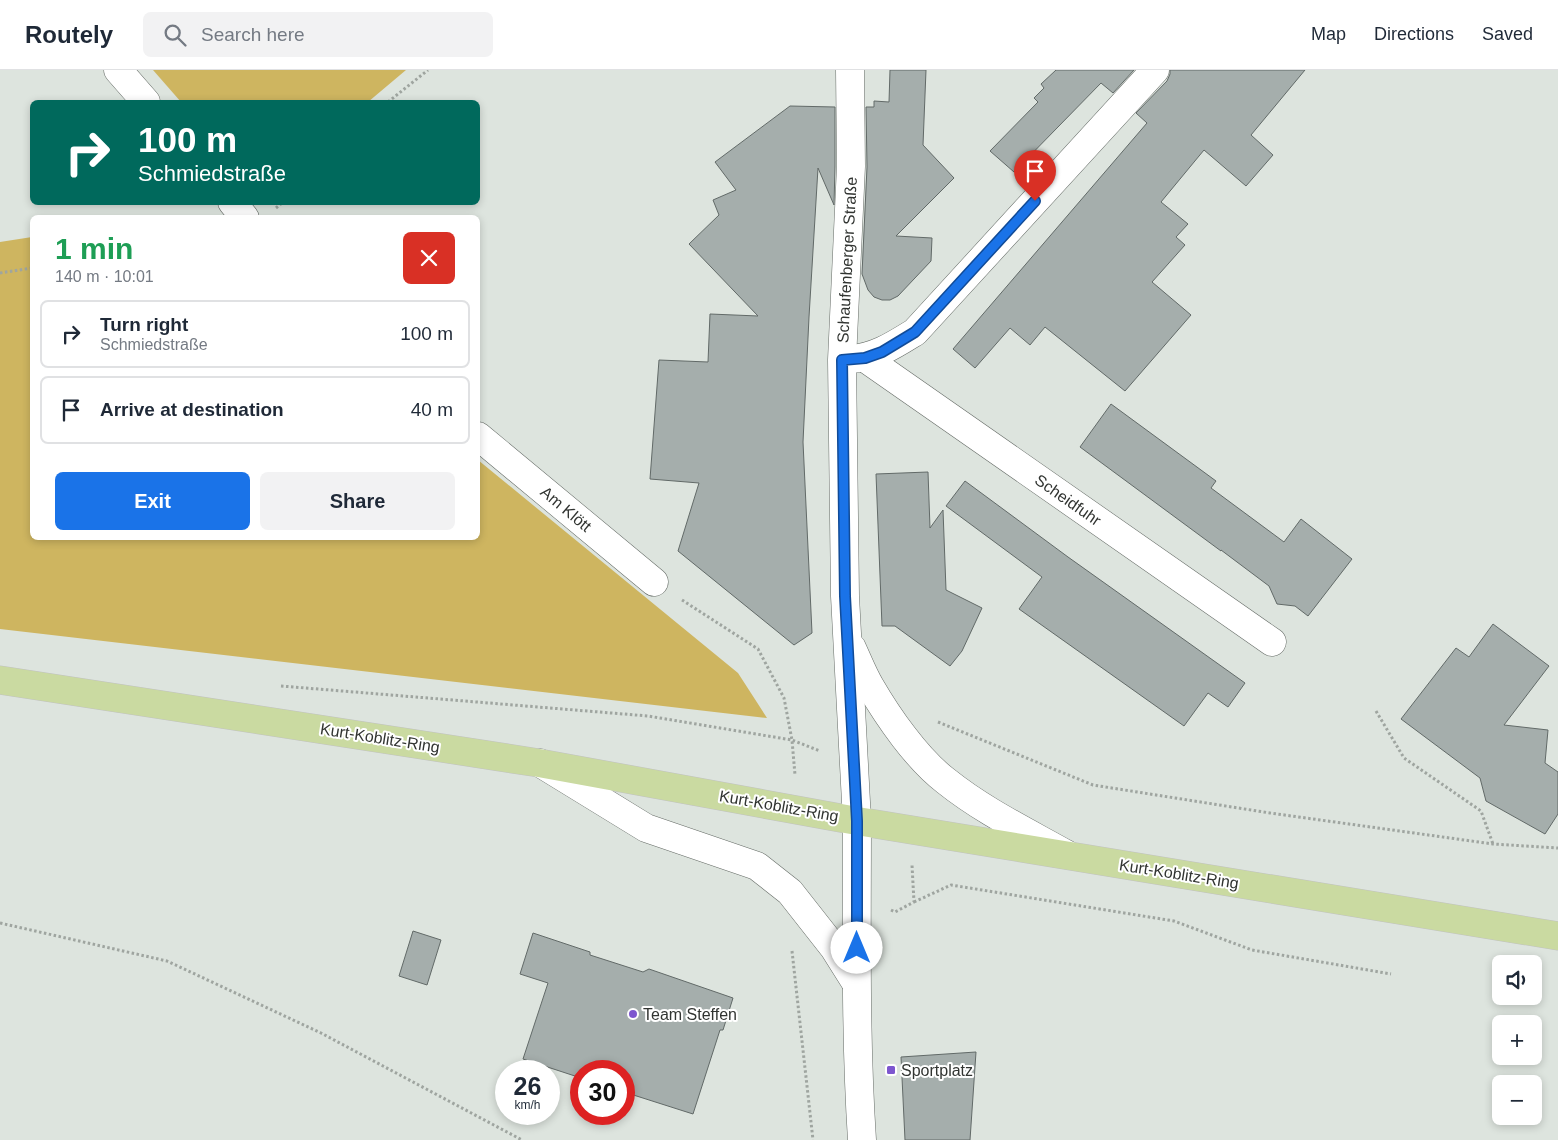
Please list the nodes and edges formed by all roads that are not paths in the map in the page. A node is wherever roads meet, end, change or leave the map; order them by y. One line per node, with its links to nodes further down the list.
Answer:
1 (118, 70): 4 (street)
2 (850, 70): 7 (street, Schaufenberger Straße)
3 (1155, 70): 7 (street)
4 (144, 100)
5 (234, 205): 6 (street)
6 (243, 215)
7 (853, 359): 10 (street, Schaufenberger Straße); 11 (street, Scheidfuhr)
8 (480, 438): 9 (street, Am Klött)
9 (654, 582)
10 (847, 638): 14 (street, Schaufenberger Straße); 15 (street)
11 (1272, 642)
12 (0, 680): 13 (main road, Kurt-Koblitz-Ring)
13 (539, 763): 14 (main road, Kurt-Koblitz-Ring); 17 (street)
14 (857, 821): 15 (main road, Kurt-Koblitz-Ring); 17 (street, Schaufenberger Straße)
15 (1068, 856): 16 (main road, Kurt-Koblitz-Ring)
16 (1558, 936)
17 (856, 982): 18 (street, Schaufenberger Straße)
18 (862, 1140)

